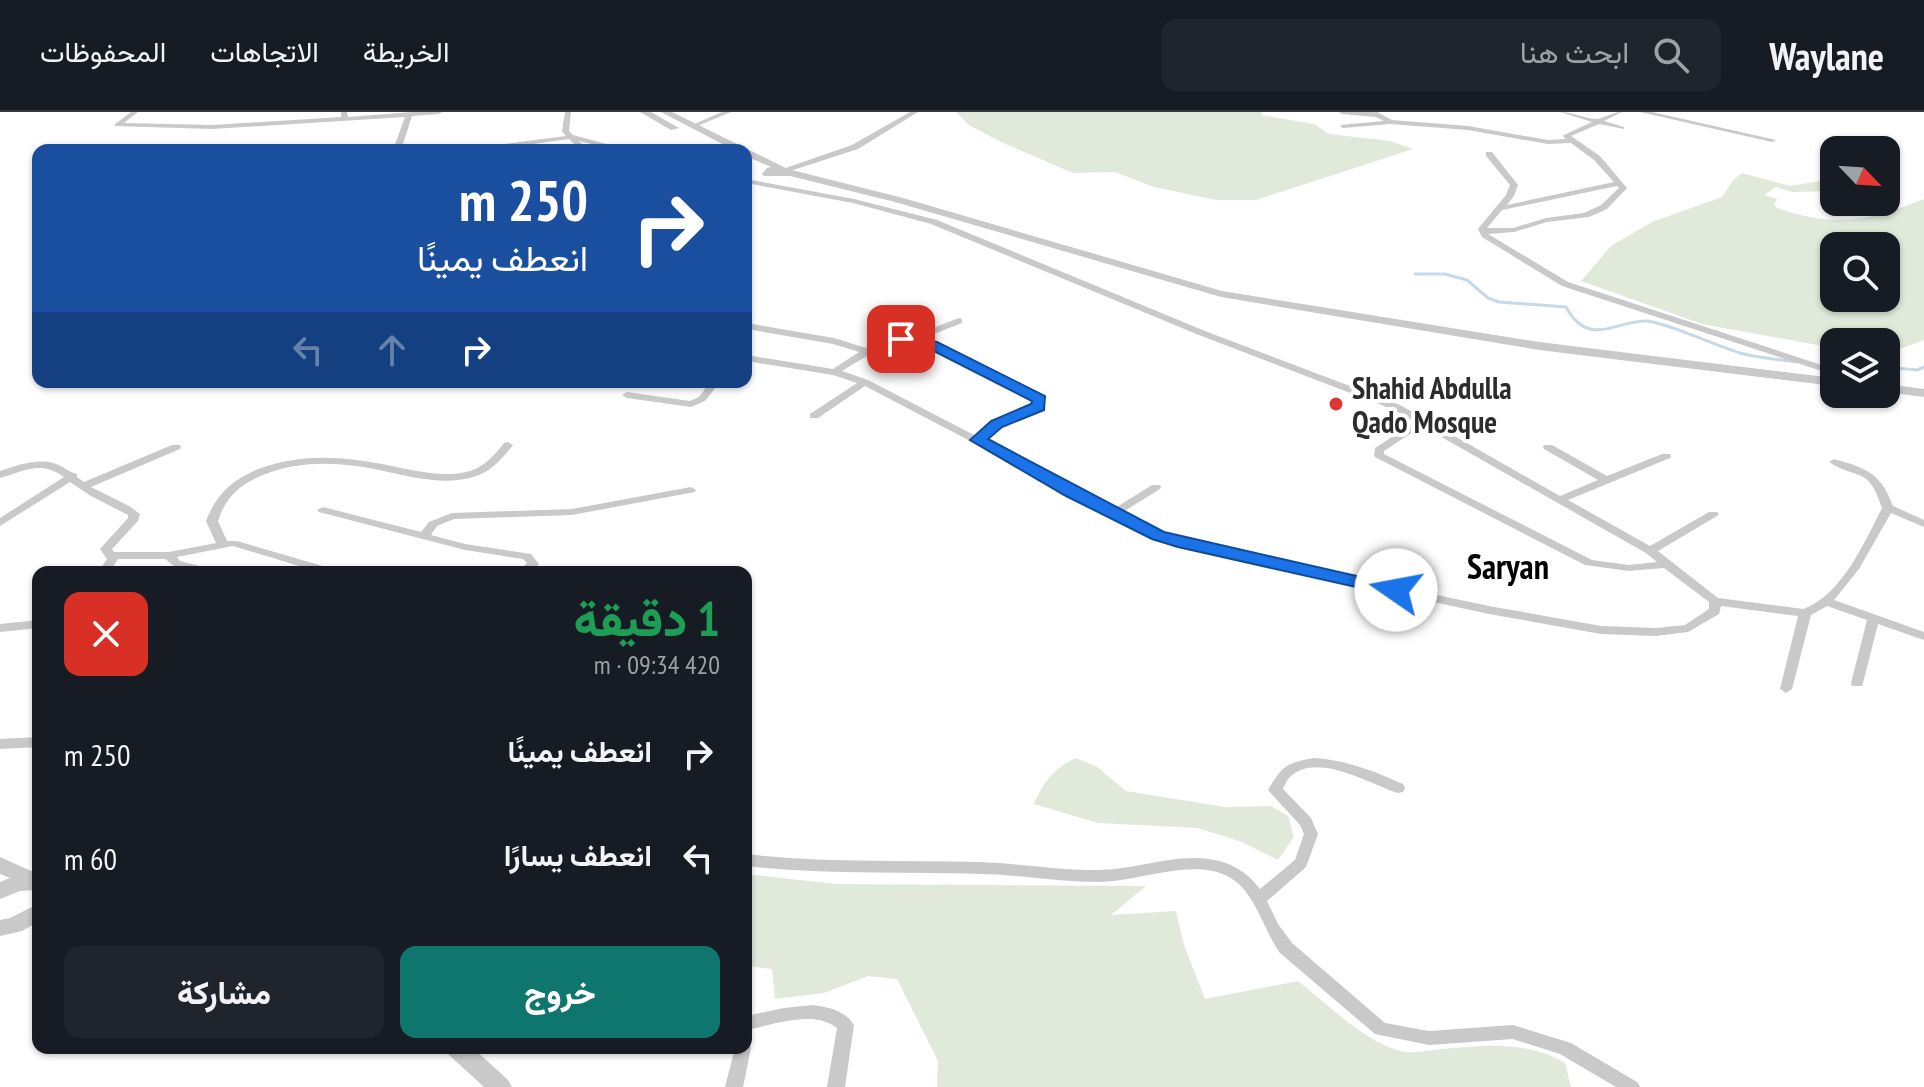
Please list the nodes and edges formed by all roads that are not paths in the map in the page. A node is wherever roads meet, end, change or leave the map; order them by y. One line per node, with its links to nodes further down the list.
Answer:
1 (135, 112): 14 (street)
2 (439, 112): 13 (street)
3 (568, 112): 20 (street)
4 (644, 112): 27 (street)
5 (665, 112): 17 (street)
6 (728, 112): 17 (street)
7 (915, 112): 32 (street)
8 (1342, 112): 12 (street)
9 (1563, 112): 15 (street)
10 (1619, 112): 15 (street)
11 (1643, 112): 21 (street)
12 (1373, 113): 16 (street)
13 (409, 115): 14 (street); 23 (street)
14 (345, 116)
15 (1595, 121): 19 (street); 22 (street)
16 (1390, 122): 18 (street); 22 (street)
17 (693, 126): 28 (street)
18 (1343, 126)
19 (1622, 128)
20 (571, 137): 24 (street); 25 (street); 26 (street)
21 (1772, 140)
22 (1571, 141): 35 (street)
23 (399, 144)
24 (519, 144)
25 (578, 144)
26 (600, 144)
27 (705, 144)
28 (730, 144)
29 (1489, 154): 36 (street)
30 (752, 157): 32 (street)
31 (752, 167): 32 (street)
32 (777, 174): 34 (street); 45 (street)
33 (752, 182): 34 (street)
34 (758, 183): 52 (street)
35 (1619, 183): 36 (street); 37 (street)
36 (1499, 209): 37 (street)
37 (1482, 231): 43 (street)
38 (959, 321): 40 (street)
39 (752, 327): 41 (street)
40 (911, 339): 41 (street); 53 (street)
41 (867, 351): 44 (street)
42 (752, 359): 44 (street)
43 (1820, 367)
44 (835, 372): 46 (street)
45 (1820, 380)
46 (865, 382): 51 (street); 53 (street)
47 (710, 388): 50 (street)
48 (1900, 390): 49 (street)
49 (1924, 393)
50 (627, 395)
51 (814, 416)
52 (1423, 421): 65 (street); 76 (street)
53 (978, 440): 68 (street)
54 (508, 445): 73 (street)
55 (176, 447): 62 (street)
56 (1548, 447): 61 (street)
57 (1666, 456): 61 (street)
58 (1834, 462): 66 (street)
59 (0, 475): 60 (street)
60 (73, 476): 62 (street); 70 (street)
61 (1607, 481): 65 (street)
62 (83, 486): 77 (street)
63 (1156, 487): 68 (street)
64 (691, 490): 72 (street)
65 (1561, 499): 74 (street)
66 (1888, 508): 71 (street); 82 (street)
67 (323, 510): 72 (street)
68 (1114, 513): 81 (street)
69 (1713, 514): 74 (street)
70 (0, 523)
71 (1924, 524)
72 (424, 536): 80 (street)
73 (222, 543): 75 (street); 79 (street)
74 (1650, 551): 76 (street)
75 (169, 555): 77 (street); 78 (street)
76 (1667, 564): 81 (street)
77 (108, 565)
78 (185, 566)
79 (309, 566)
80 (531, 566)
81 (1715, 601): 83 (street)
82 (1827, 602): 83 (street); 84 (street)
83 (1805, 613): 89 (street)
84 (1874, 618): 87 (street); 88 (street)
85 (32, 625): 86 (street)
86 (0, 628)
87 (1924, 636)
88 (1857, 683)
89 (1786, 689)
90 (32, 742): 91 (street)
91 (0, 744)
92 (1398, 788): 98 (street)
93 (752, 860): 98 (street)
94 (0, 865): 95 (street)
95 (32, 880)
96 (32, 882): 97 (street)
97 (0, 891)
98 (1259, 899): 107 (street)
99 (32, 919): 100 (street)
100 (0, 928)
101 (752, 1022): 106 (street)
102 (464, 1054): 104 (street)
103 (742, 1054): 105 (street)
104 (500, 1087)
105 (734, 1087)
106 (836, 1087)
107 (1631, 1087)

